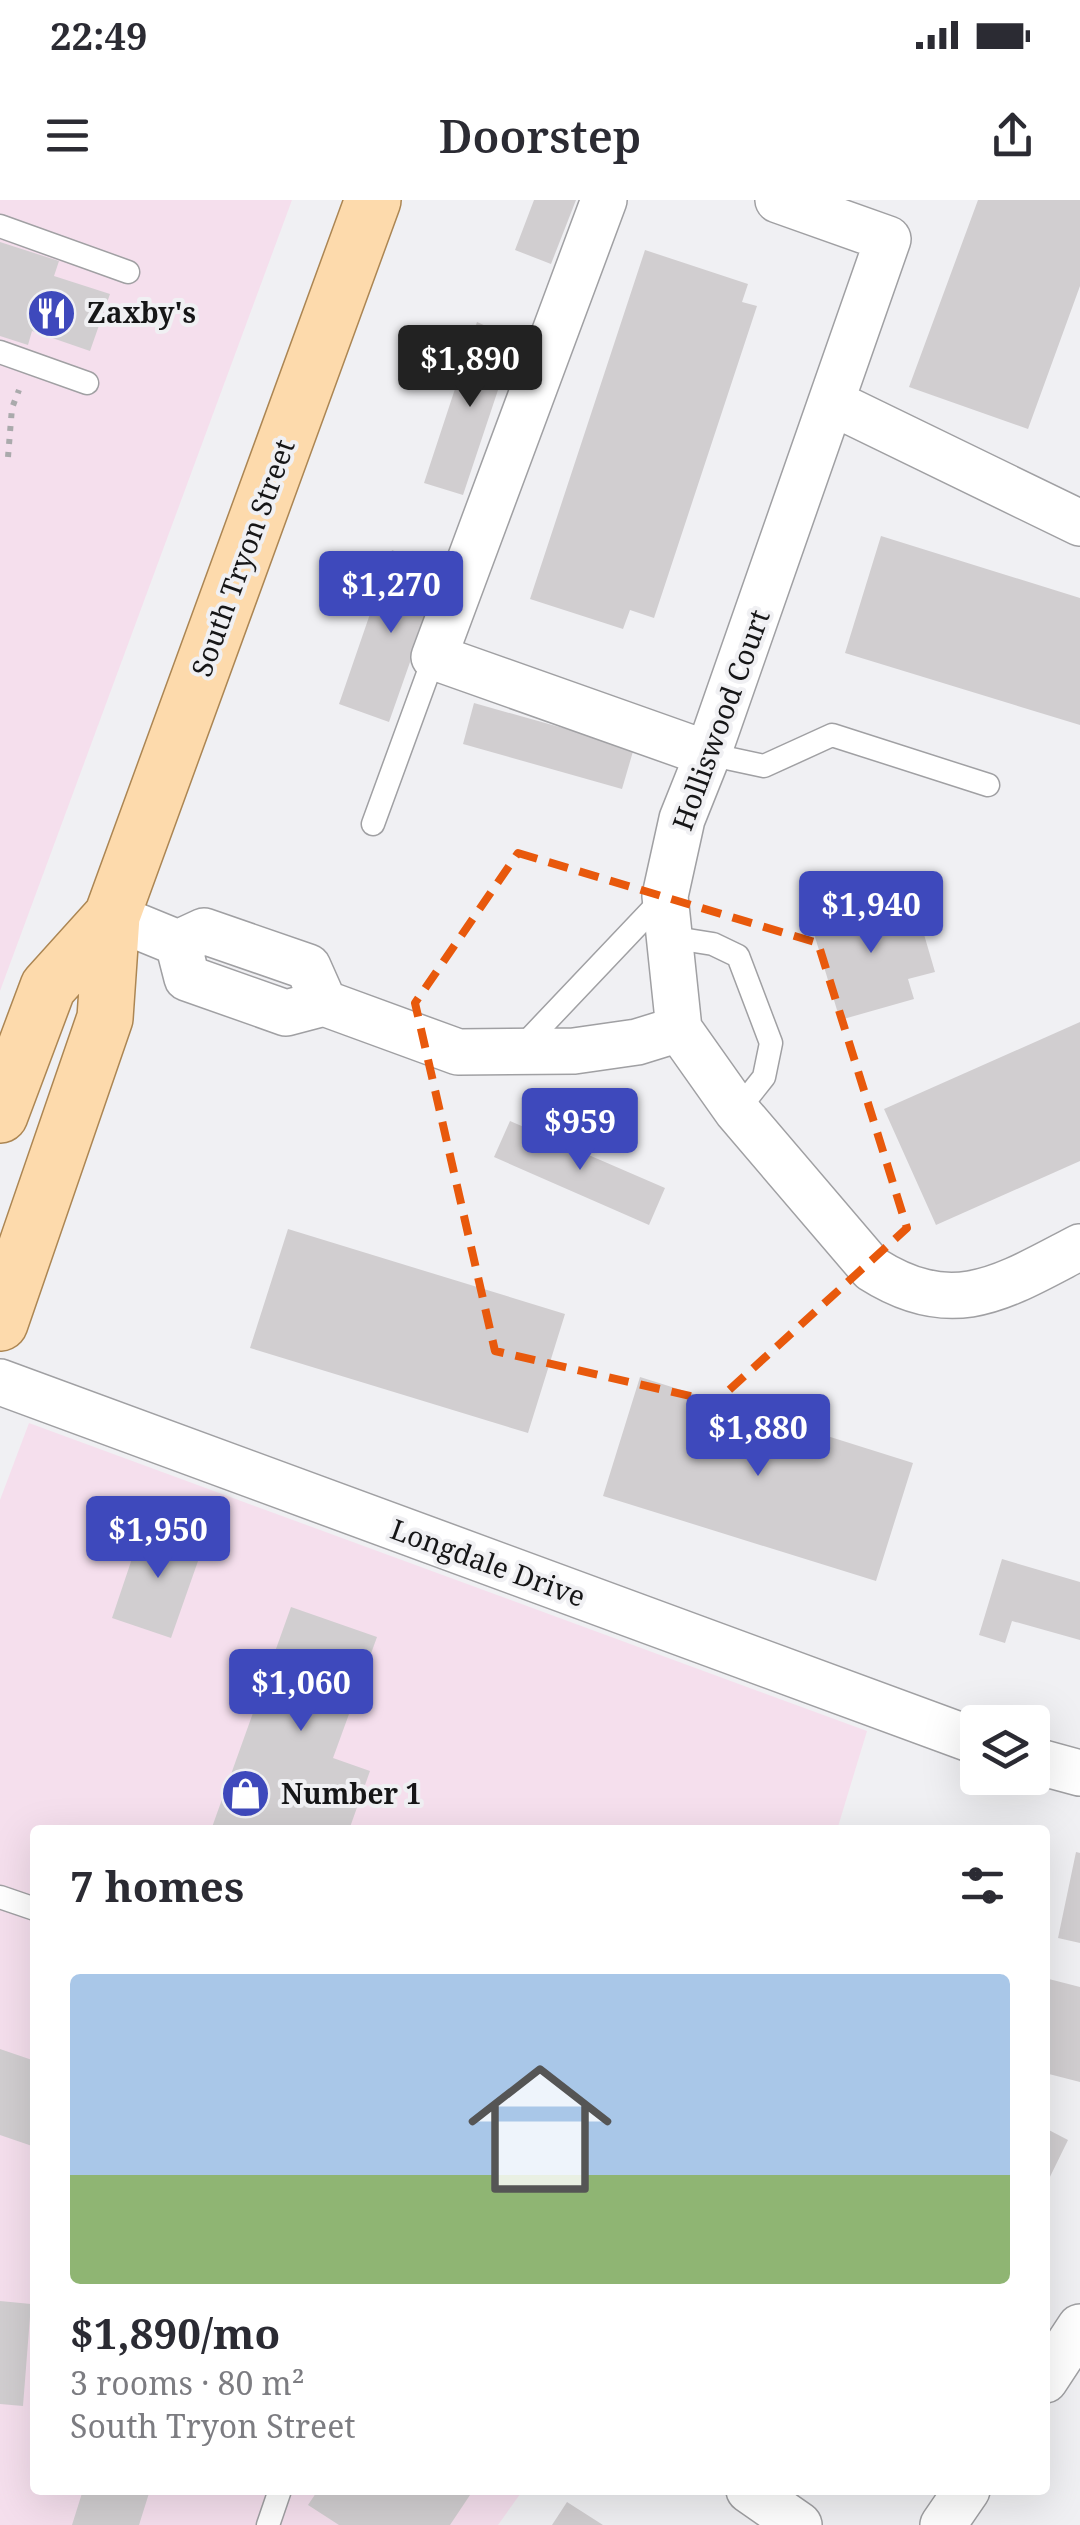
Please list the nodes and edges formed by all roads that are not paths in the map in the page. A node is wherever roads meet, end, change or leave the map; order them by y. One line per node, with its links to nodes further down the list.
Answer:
1 (373, 200): 14 (main road, South Tryon Street)
2 (604, 200): 10 (street)
3 (778, 200): 8 (street, Holliswood Court)
4 (0, 226): 5 (lane)
5 (128, 272)
6 (0, 352): 7 (lane)
7 (87, 382)
8 (830, 402): 9 (street); 11 (street, Holliswood Court)
9 (1080, 522)
10 (434, 657): 11 (street); 13 (lane)
11 (708, 754): 12 (lane); 15 (street, Holliswood Court)
12 (988, 784)
13 (373, 824)
14 (112, 916): 17 (street); 19 (main road, South Tryon Street); 21 (main road, South Tryon Street)
15 (667, 916): 16 (street, Holliswood Court); 17 (lane); 18 (lane)
16 (679, 1029): 17 (street); 18 (street, Holliswood Court)
17 (516, 1053)
18 (737, 1110): 20 (street, Holliswood Court)
19 (0, 1115)
20 (1080, 1247)
21 (0, 1323)
22 (0, 1382): 23 (street, Longdale Drive)
23 (960, 1735)
24 (1050, 1765): 25 (street)
25 (1080, 1773)
26 (0, 1897): 27 (lane)
27 (30, 1908)
28 (1080, 2327): 29 (street)
29 (1050, 2372)
30 (278, 2495): 33 (lane)
31 (756, 2495): 34 (street)
32 (964, 2495): 35 (street)
33 (268, 2525)
34 (799, 2525)
35 (943, 2525)

